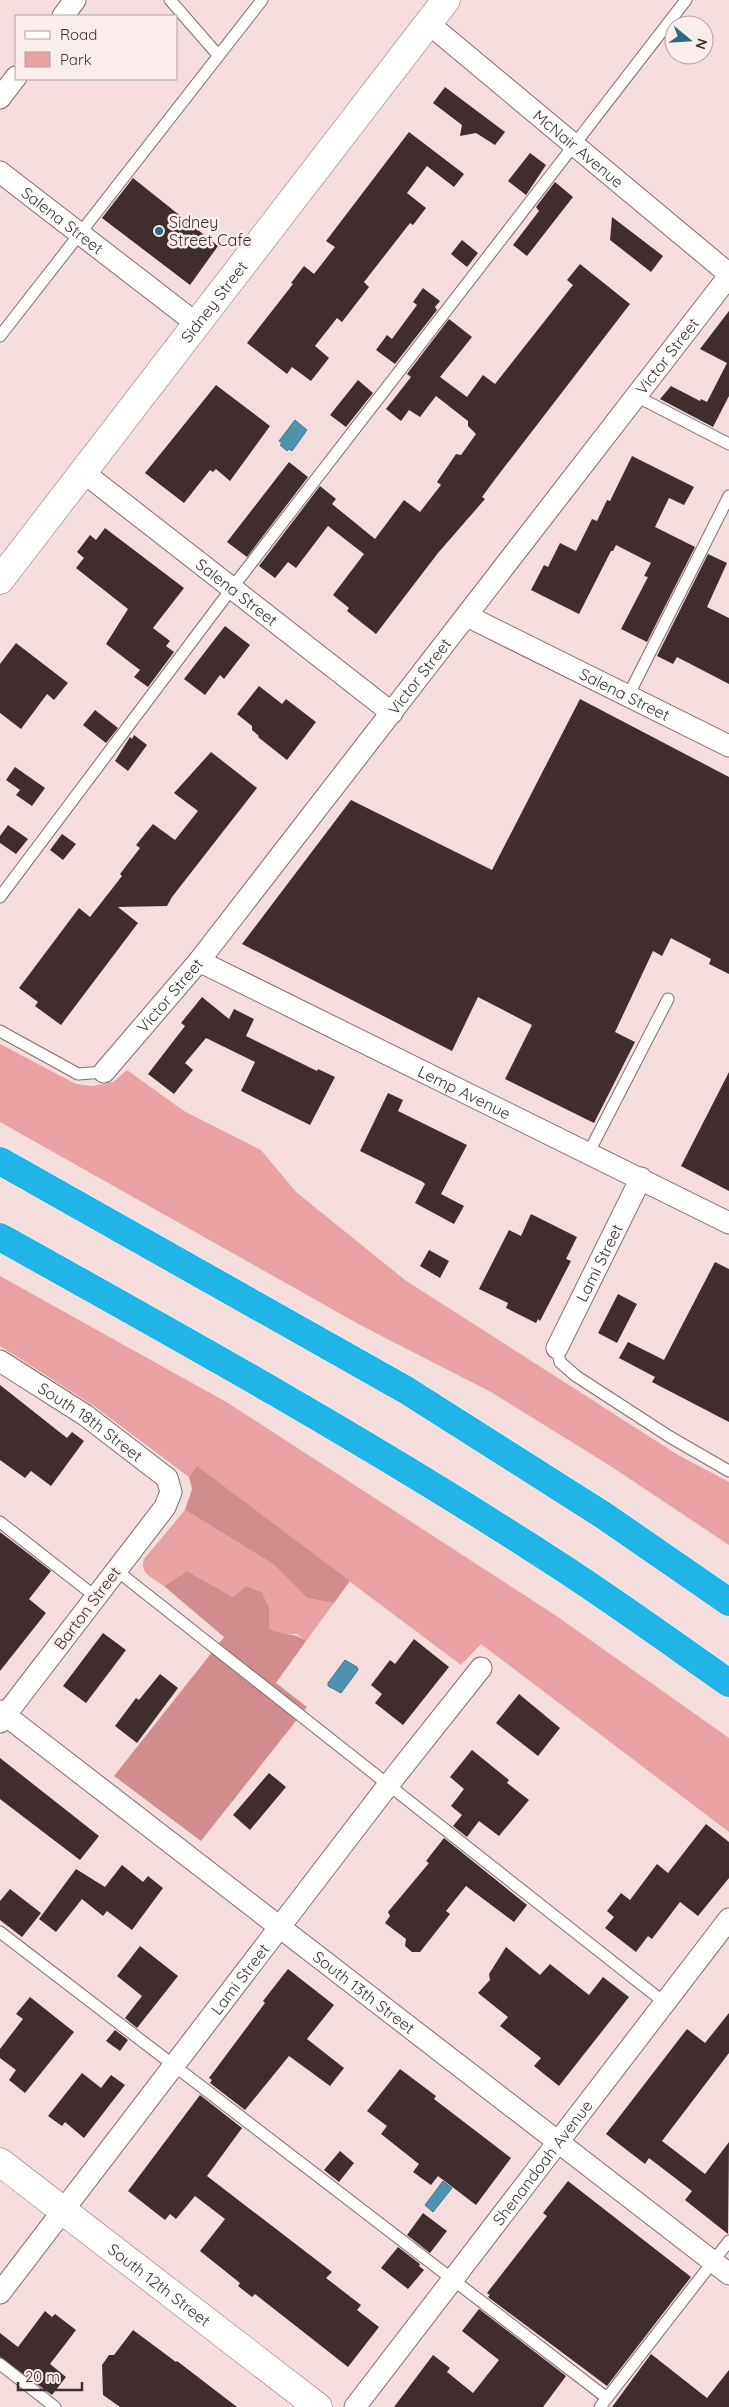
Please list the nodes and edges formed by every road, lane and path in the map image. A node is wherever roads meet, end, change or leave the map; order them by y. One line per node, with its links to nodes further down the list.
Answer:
1 (75, 0): 6 (street)
2 (170, 0): 8 (lane)
3 (262, 0): 8 (lane)
4 (446, 0): 7 (street, Sidney Street)
5 (686, 0): 11 (lane)
6 (64, 15)
7 (428, 23): 11 (street, McNair Avenue); 15 (street, Sidney Street)
8 (218, 54): 13 (lane)
9 (15, 78): 10 (street)
10 (0, 98)
11 (574, 145): 14 (street, McNair Avenue); 22 (lane)
12 (0, 172): 13 (street, Salena Street)
13 (80, 234): 15 (street, Salena Street); 16 (lane)
14 (729, 275): 17 (street, Victor Street)
15 (197, 324): 19 (street, Sidney Street)
16 (0, 336)
17 (636, 396): 18 (lane); 23 (street, Victor Street)
18 (729, 444)
19 (83, 472): 21 (street, Sidney Street); 22 (street, Salena Street)
20 (729, 496): 24 (lane)
21 (0, 580)
22 (232, 588): 25 (street, Salena Street); 27 (lane)
23 (467, 616): 24 (street, Salena Street); 25 (street, Victor Street)
24 (628, 696): 26 (street, Salena Street)
25 (392, 712): 28 (street, Victor Street)
26 (729, 746)
27 (0, 897)
28 (199, 961): 31 (street, Victor Street); 32 (street, Lemp Avenue)
29 (668, 998): 32 (lane)
30 (0, 1031): 31 (lane)
31 (104, 1072)
32 (589, 1152): 34 (street, Lemp Avenue)
33 (0, 1161): 44 (highway)
34 (641, 1178): 35 (street, Lemp Avenue); 37 (street, Lami Street)
35 (729, 1223)
36 (0, 1236): 46 (highway)
37 (557, 1348): 39 (lane)
38 (0, 1361): 40 (street, South 18th Street)
39 (729, 1471)
40 (172, 1492): 42 (street, Barton Street)
41 (0, 1522): 43 (lane)
42 (116, 1570): 43 (street, Barton Street); 48 (lane)
43 (96, 1596): 47 (street, Barton Street)
44 (729, 1602)
45 (481, 1668): 48 (street, Lami Street)
46 (729, 1683)
47 (2, 1716): 50 (street, South 13th Street)
48 (389, 1784): 50 (street, Lami Street); 52 (lane)
49 (729, 1919): 52 (street, Shenandoah Avenue)
50 (281, 1928): 53 (street, Lami Street); 54 (street, South 13th Street)
51 (0, 1932): 53 (lane)
52 (665, 2003): 54 (street, Shenandoah Avenue)
53 (174, 2065): 56 (street, Lami Street); 59 (lane)
54 (559, 2143): 58 (street, South 13th Street); 59 (street, Shenandoah Avenue)
55 (0, 2162): 56 (street, South 12th Street)
56 (63, 2211): 60 (street, Lami Street); 64 (street, South 12th Street)
57 (729, 2241): 58 (lane)
58 (721, 2267): 62 (lane)
59 (453, 2280): 62 (lane); 65 (street, Shenandoah Avenue)
60 (0, 2293)
61 (0, 2364): 63 (lane)
62 (604, 2402)
63 (55, 2407)
64 (318, 2407)
65 (355, 2407)

